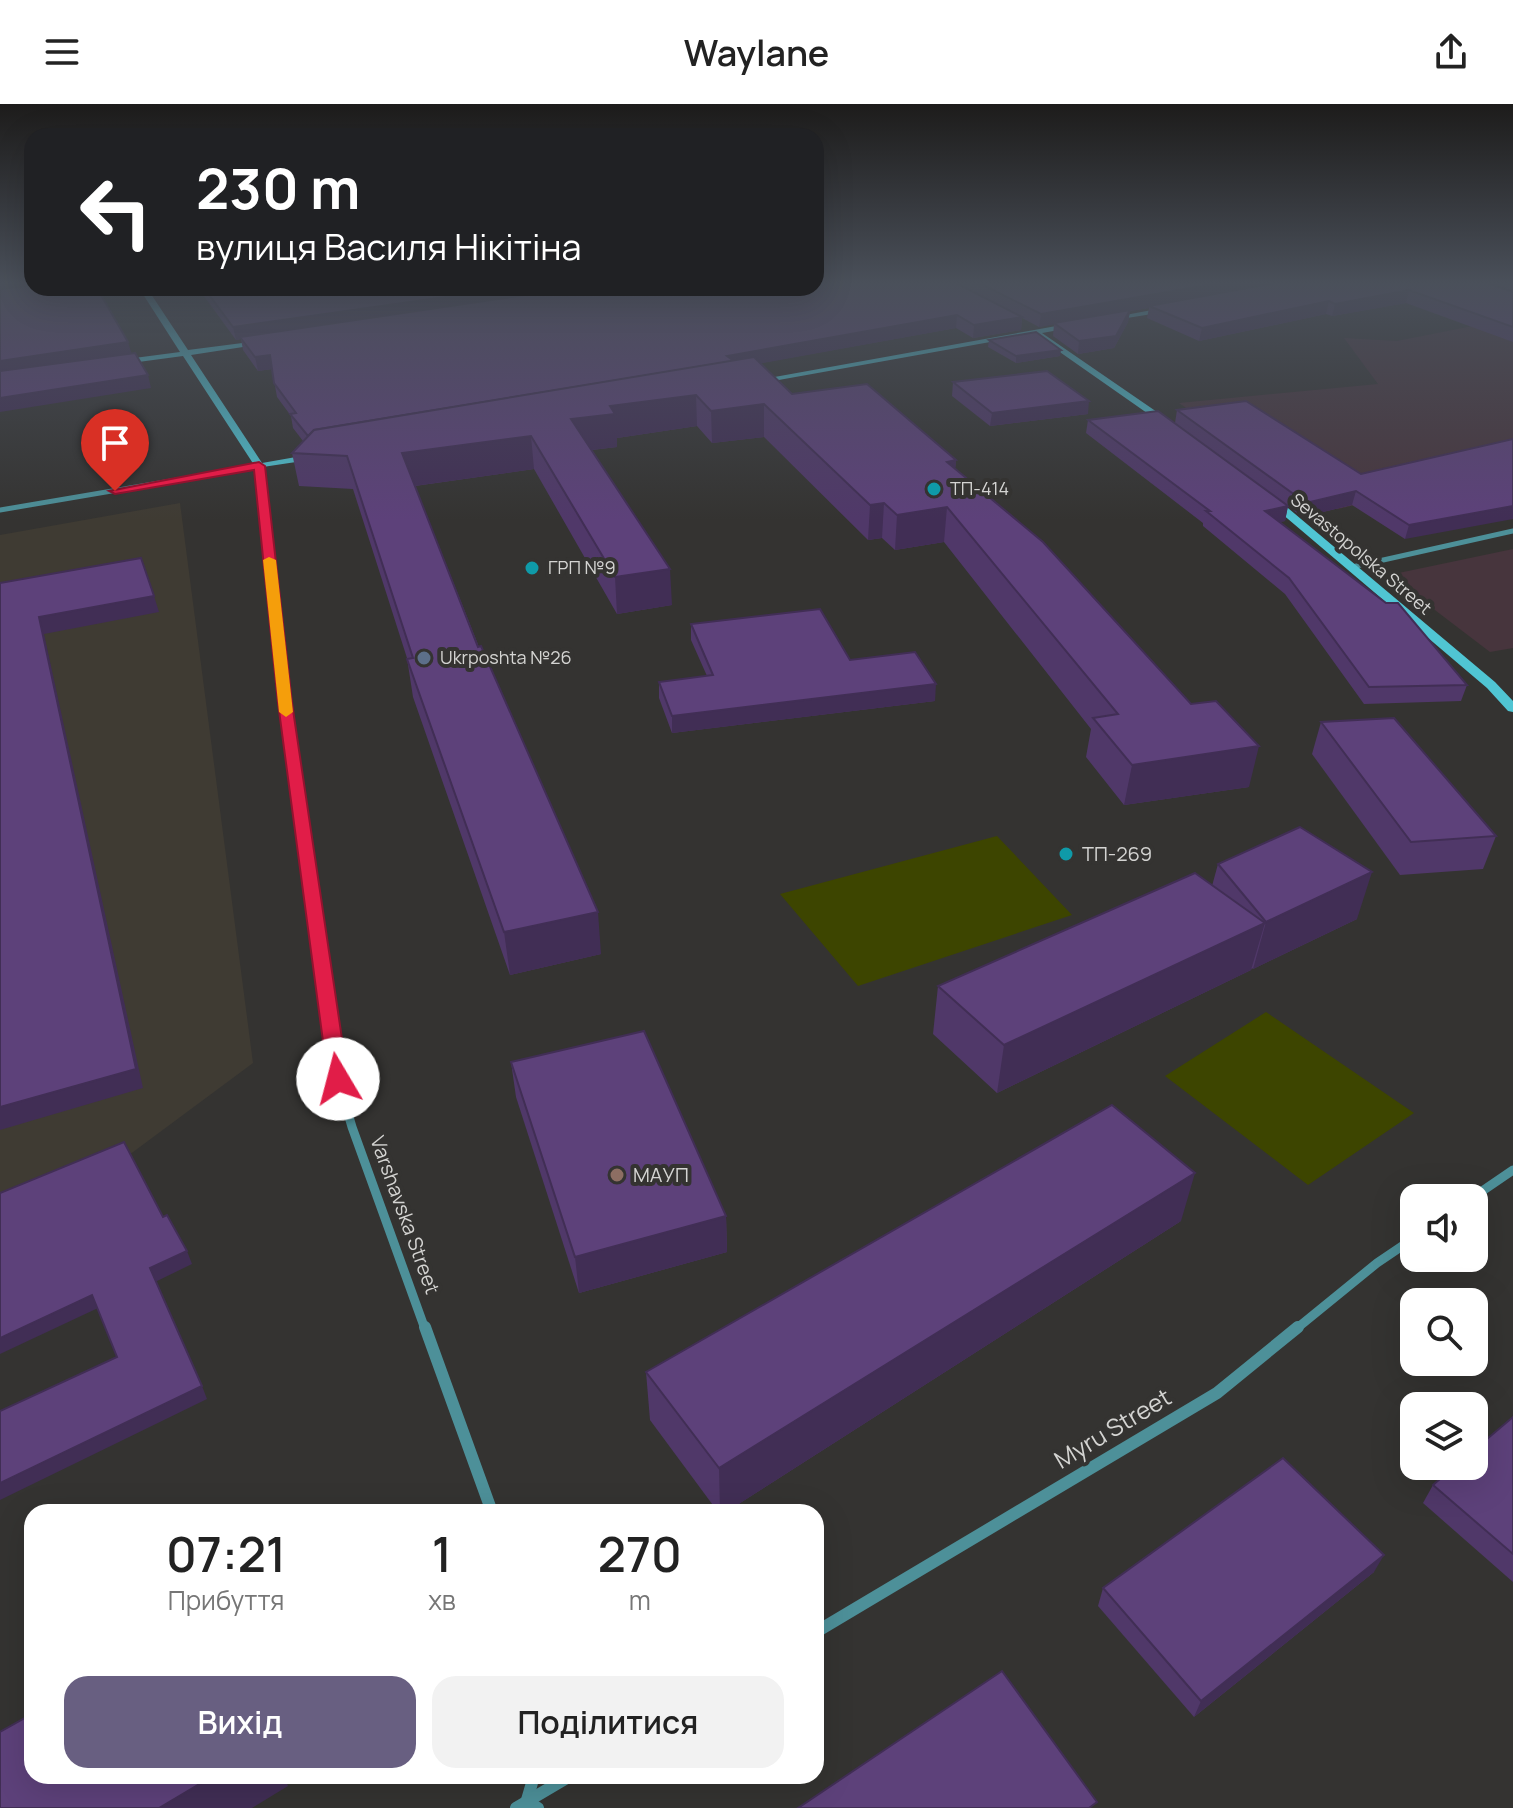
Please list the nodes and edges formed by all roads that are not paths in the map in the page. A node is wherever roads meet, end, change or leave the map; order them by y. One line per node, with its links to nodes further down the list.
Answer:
1 (134, 361): 5 (street)
2 (192, 361): 9 (street, Varshavska Street)
3 (876, 361): 6 (street)
4 (1077, 361): 7 (street)
5 (102, 365)
6 (743, 384)
7 (1183, 435)
8 (320, 456): 9 (street)
9 (259, 466): 11 (street); 18 (street, Varshavska Street)
10 (1258, 490): 13 (street, Sevastopolska Street)
11 (0, 510)
12 (1513, 531): 13 (street)
13 (1352, 567): 14 (street, Sevastopolska Street)
14 (1513, 708)
15 (1513, 1170): 16 (street)
16 (1488, 1187)
17 (1400, 1247): 19 (street, Myru Street)
18 (489, 1504)
19 (824, 1627)
20 (532, 1784): 22 (street)
21 (559, 1784): 22 (street)
22 (527, 1806)

